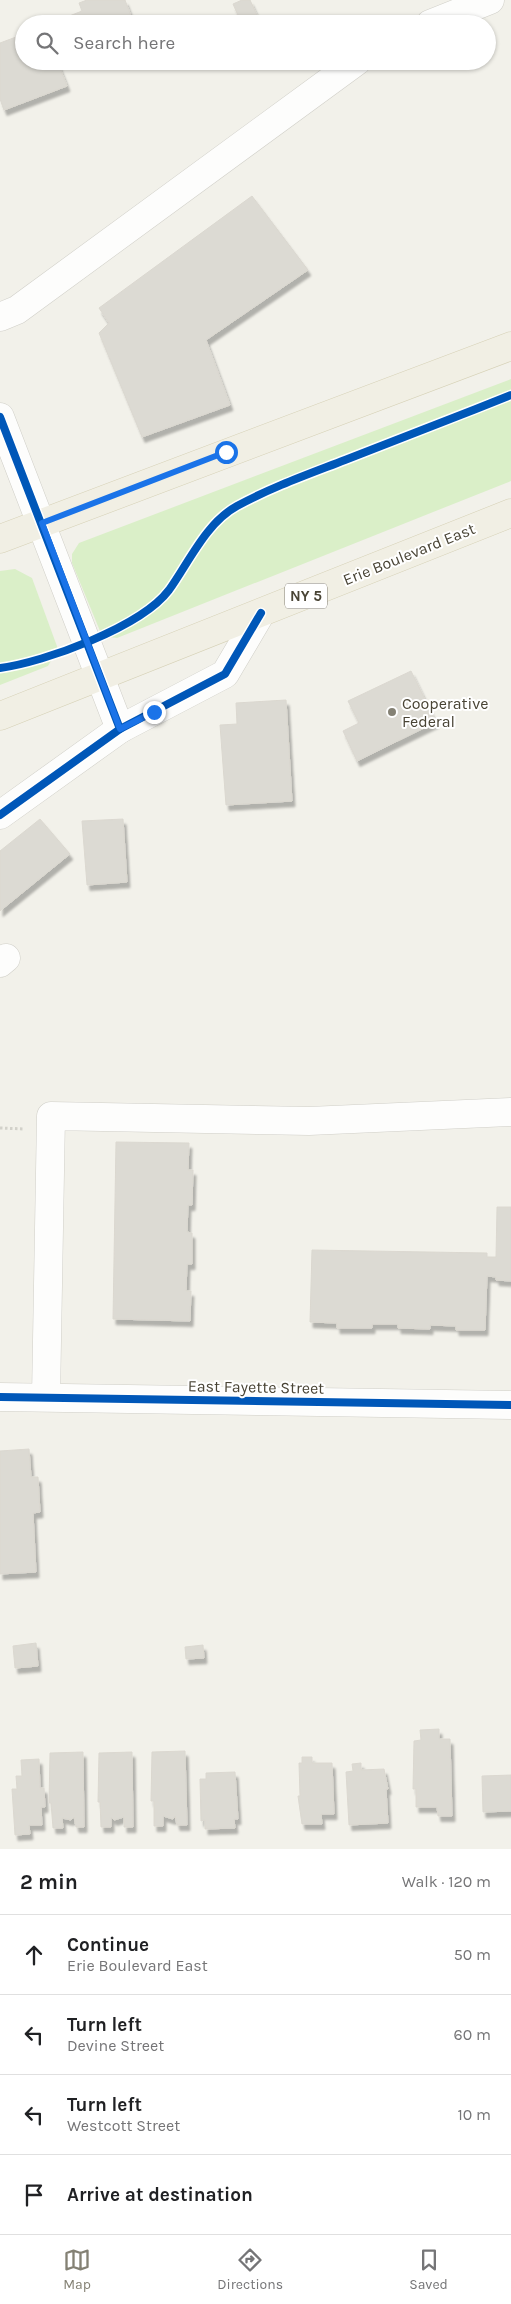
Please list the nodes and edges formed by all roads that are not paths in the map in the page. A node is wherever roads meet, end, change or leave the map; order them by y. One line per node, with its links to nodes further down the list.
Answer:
1 (490, 0): 2 (street)
2 (452, 15)
3 (345, 70): 4 (street)
4 (0, 317)
5 (511, 346): 8 (main road)
6 (0, 418): 8 (street)
7 (511, 513): 10 (main road, Erie Boulevard East / NY 5)
8 (42, 523): 9 (main road); 11 (street)
9 (0, 539)
10 (261, 613): 11 (main road, Erie Boulevard East / NY 5); 13 (street)
11 (100, 676): 12 (main road, Erie Boulevard East / NY 5); 13 (street)
12 (0, 716)
13 (120, 729): 14 (street)
14 (0, 815)
15 (511, 1112): 17 (street)
16 (0, 1396): 17 (street, East Fayette Street)
17 (46, 1397): 18 (street, East Fayette Street)
18 (511, 1405)

